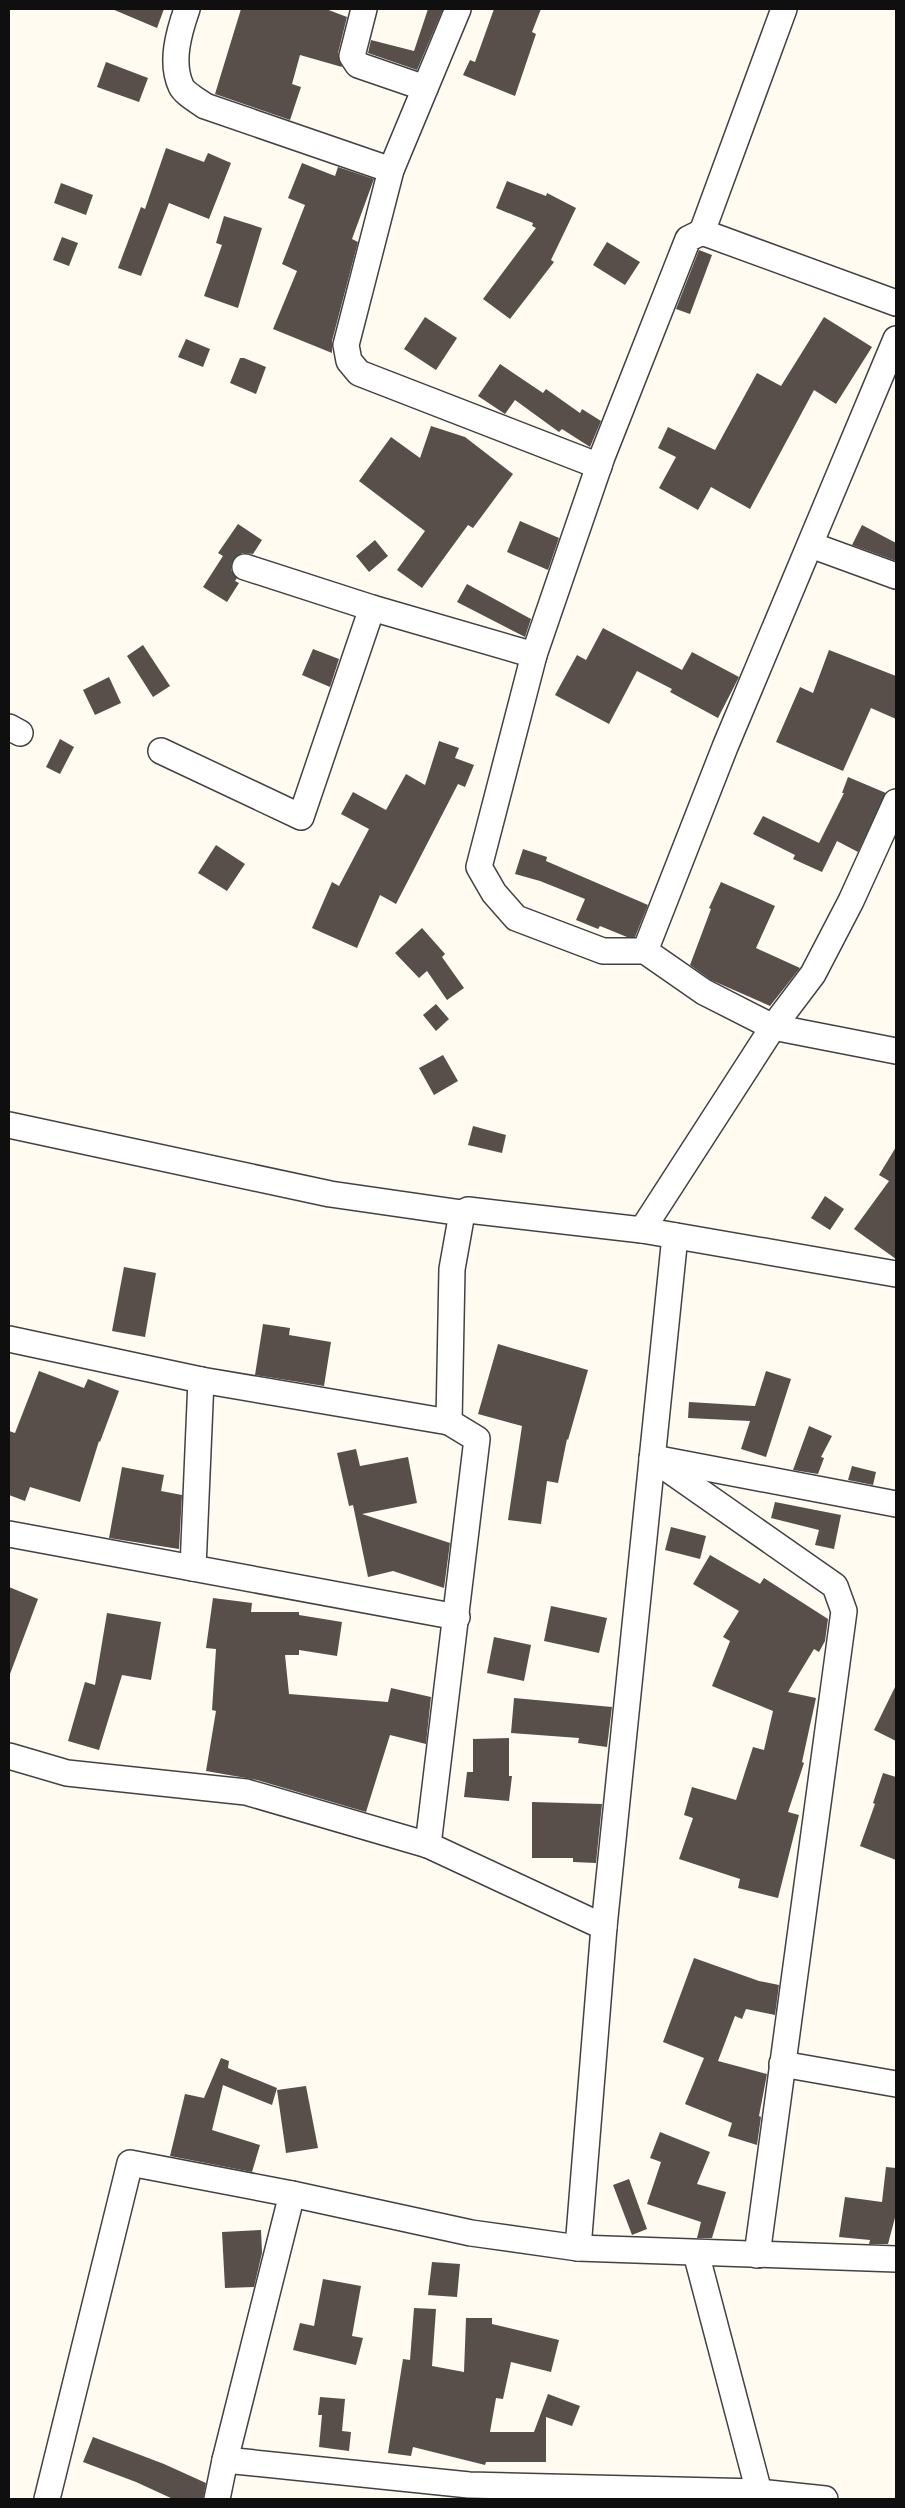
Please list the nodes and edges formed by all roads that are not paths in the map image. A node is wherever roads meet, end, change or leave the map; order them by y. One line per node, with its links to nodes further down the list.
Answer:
1 (187, 9): 6 (street)
2 (364, 9): 5 (street)
3 (458, 9): 5 (street)
4 (784, 9): 7 (street)
5 (425, 88): 6 (street)
6 (390, 170): 10 (street)
7 (702, 232): 8 (street); 10 (street)
8 (896, 303)
9 (896, 339): 11 (street)
10 (599, 466): 15 (street)
11 (811, 545): 13 (street); 18 (street)
12 (246, 567): 14 (street)
13 (896, 576)
14 (372, 608): 15 (street); 16 (street)
15 (534, 655): 18 (street)
16 (162, 751)
17 (896, 802): 19 (street)
18 (645, 951): 19 (street)
19 (773, 1027): 20 (street); 23 (street)
20 (896, 1051)
21 (9, 1125): 22 (street)
22 (462, 1213): 23 (street); 28 (street)
23 (642, 1230): 24 (street)
24 (675, 1236): 25 (street); 29 (street)
25 (896, 1274)
26 (9, 1339): 27 (street)
27 (201, 1380): 28 (street); 32 (street)
28 (449, 1422): 33 (street)
29 (652, 1458): 30 (street); 36 (street); 37 (street)
30 (896, 1504)
31 (9, 1534): 32 (street)
32 (193, 1568): 33 (street)
33 (457, 1617): 35 (street)
34 (9, 1756): 35 (street)
35 (428, 1845): 36 (street)
36 (604, 1926): 40 (street)
37 (782, 2064): 38 (street); 42 (street)
38 (896, 2084)
39 (292, 2194): 40 (street); 44 (street); 48 (street)
40 (578, 2248): 41 (street)
41 (696, 2253): 42 (street); 47 (street)
42 (757, 2255): 43 (street)
43 (896, 2259)
44 (225, 2460): 45 (street); 49 (street)
45 (467, 2492): 46 (street)
46 (612, 2494): 47 (street)
47 (763, 2496): 50 (street)
48 (47, 2499)
49 (217, 2499)
50 (826, 2499)

